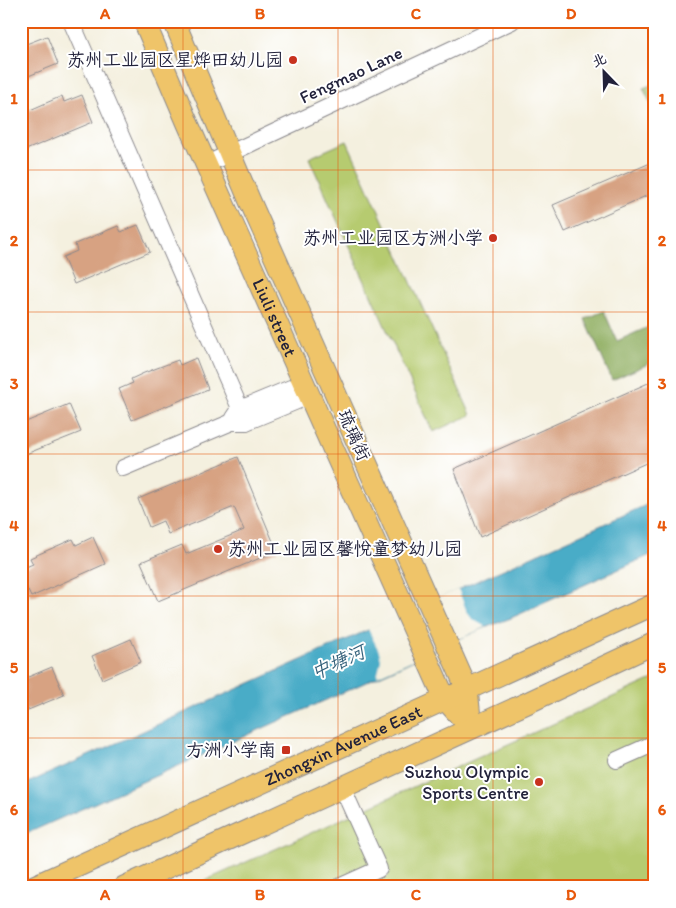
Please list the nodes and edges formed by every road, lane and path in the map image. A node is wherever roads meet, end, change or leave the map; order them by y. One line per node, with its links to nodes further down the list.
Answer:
1 (71, 21): 8 (street)
2 (144, 21): 6 (main road, Liuli street)
3 (174, 21): 5 (main road, 琉璃街)
4 (512, 21): 5 (street, Fengmao Lane)
5 (230, 153): 6 (street, Fengmao Lane); 12 (main road, 琉璃街)
6 (207, 164): 7 (main road, Liuli street)
7 (306, 390): 8 (street); 13 (main road, Liuli street)
8 (239, 418): 9 (street)
9 (123, 468)
10 (655, 604): 12 (main road, Zhongxin Avenue East)
11 (655, 643): 14 (main road, Zhongxin Avenue East)
12 (467, 689): 13 (main road, Zhongxin Avenue East); 14 (main road, 琉璃街)
13 (445, 699): 14 (main road); 18 (main road, Zhongxin Avenue East)
14 (471, 728): 17 (main road, Zhongxin Avenue East)
15 (655, 743): 16 (street)
16 (617, 760)
17 (342, 787): 19 (main road, Zhongxin Avenue East); 20 (street)
18 (32, 887)
19 (124, 887)
20 (339, 887)

